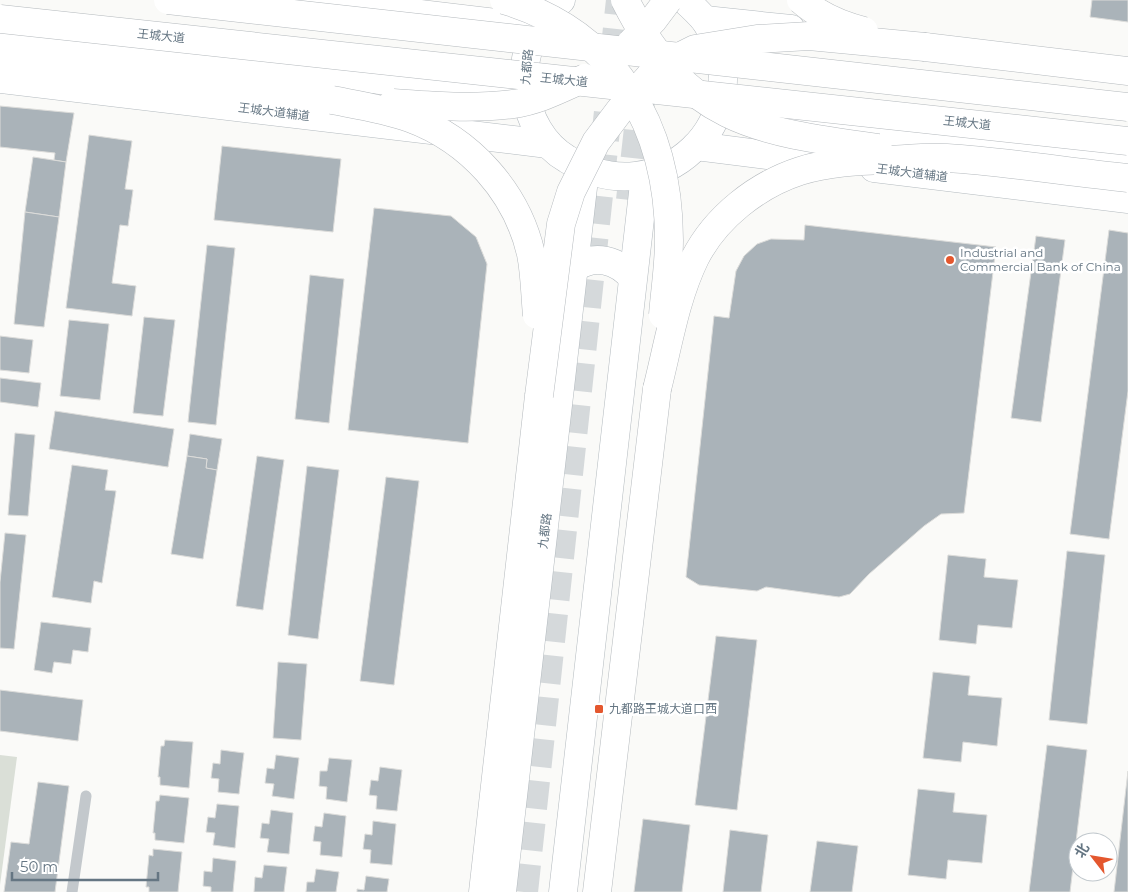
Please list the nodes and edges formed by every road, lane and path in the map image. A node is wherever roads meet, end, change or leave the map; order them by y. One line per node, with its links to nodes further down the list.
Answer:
1 (168, 0): 24 (main road, bridge)
2 (304, 0): 10 (main road)
3 (504, 0): 37 (main road, bridge)
4 (508, 0): 9 (main road)
5 (625, 0): 29 (main road, bridge)
6 (668, 0): 23 (main road, bridge)
7 (686, 0): 11 (main road, 九都路)
8 (801, 0): 15 (main road, bridge)
9 (557, 2): 13 (main road, 九都路)
10 (356, 4): 13 (main road)
11 (708, 10): 16 (main road, 九都路); 18 (main road)
12 (0, 19): 26 (main road, 王城大道, bridge)
13 (537, 28): 22 (main road, 九都路)
14 (0, 38): 22 (main road, 王城大道)
15 (925, 47): 19 (main road); 38 (main road, bridge)
16 (718, 48): 21 (main road); 25 (main road, 九都路)
17 (0, 59): 23 (main road)
18 (1128, 66)
19 (1128, 70)
20 (0, 79): 27 (main road, 王城大道辅道)
21 (1128, 93)
22 (525, 96): 27 (main road, 九都路)
23 (332, 100): 38 (main road, bridge)
24 (1128, 107)
25 (716, 115): 28 (main road, 九都路); 30 (main road, 王城大道)
26 (1128, 140)
27 (548, 144): 31 (main road, 九都路)
28 (696, 146): 32 (main road, 九都路); 34 (main road, 王城大道辅道)
29 (946, 158): 33 (main road, bridge); 37 (main road, bridge)
30 (1128, 159)
31 (585, 170): 32 (main road, 九都路); 35 (main road, 九都路)
32 (645, 175): 36 (main road)
33 (1128, 178)
34 (1128, 199)
35 (576, 267): 36 (main road); 42 (main road, 九都路)
36 (632, 277): 43 (main road)
37 (657, 389): 44 (main road)
38 (539, 396): 41 (main road)
39 (86, 796): 40 (lane)
40 (72, 892)
41 (483, 892)
42 (502, 892)
43 (563, 892)
44 (597, 892)

